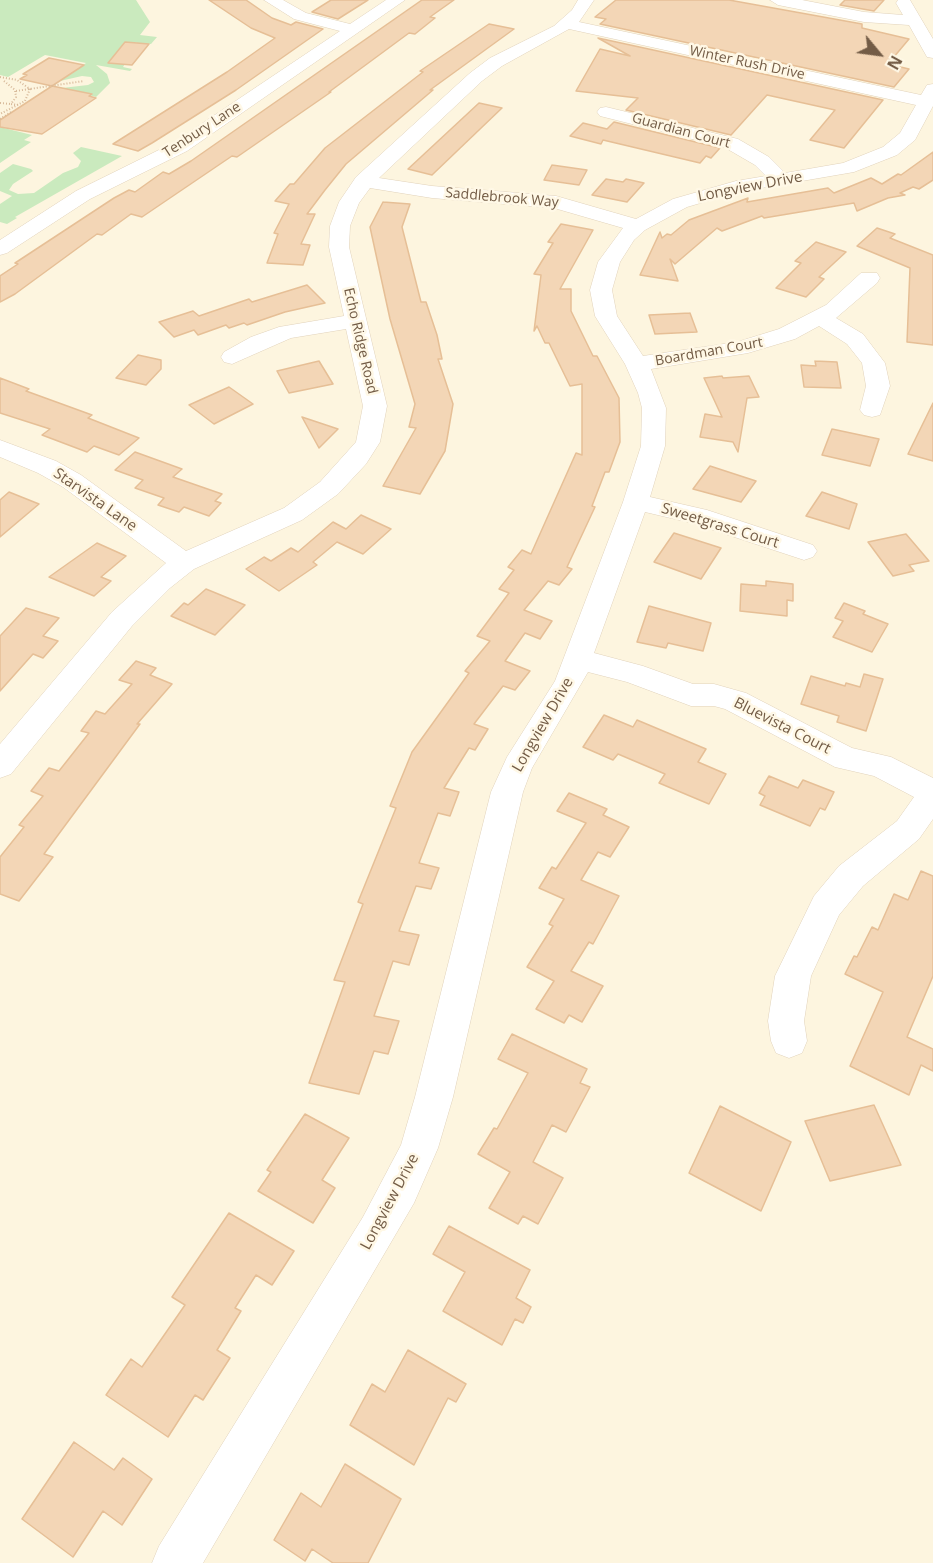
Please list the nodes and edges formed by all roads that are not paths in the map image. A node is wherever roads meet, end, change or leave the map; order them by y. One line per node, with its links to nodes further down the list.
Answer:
1 (272, 0): 8 (street)
2 (397, 0): 8 (street, Tenbury Lane)
3 (586, 0): 7 (street, Echo Ridge Road)
4 (778, 0): 6 (street)
5 (902, 0): 6 (street)
6 (915, 21): 9 (street)
7 (567, 24): 10 (street, Winter Rush Drive); 13 (street, Echo Ridge Road)
8 (353, 30): 15 (street, Tenbury Lane)
9 (933, 53)
10 (930, 95): 12 (street, Longview Drive)
11 (606, 111): 12 (street, Guardian Court)
12 (780, 179): 14 (street, Longview Drive)
13 (363, 181): 14 (street, Saddlebrook Way); 19 (street, Echo Ridge Road)
14 (638, 226): 21 (street, Longview Drive)
15 (9, 235): 16 (street, Tenbury Lane)
16 (0, 249)
17 (868, 278): 18 (street, Boardman Court)
18 (821, 318): 21 (street, Boardman Court); 22 (street)
19 (356, 321): 20 (street); 26 (street, Echo Ridge Road)
20 (232, 357)
21 (637, 364): 24 (street, Longview Drive)
22 (872, 410)
23 (4, 455): 26 (street, Starvista Lane)
24 (636, 502): 25 (street, Sweetgrass Court); 27 (street, Longview Drive)
25 (804, 551)
26 (184, 563): 28 (street, Echo Ridge Road)
27 (579, 660): 29 (street, Bluevista Court); 31 (street, Longview Drive)
28 (0, 766)
29 (930, 799): 30 (street)
30 (789, 1041)
31 (176, 1563)

